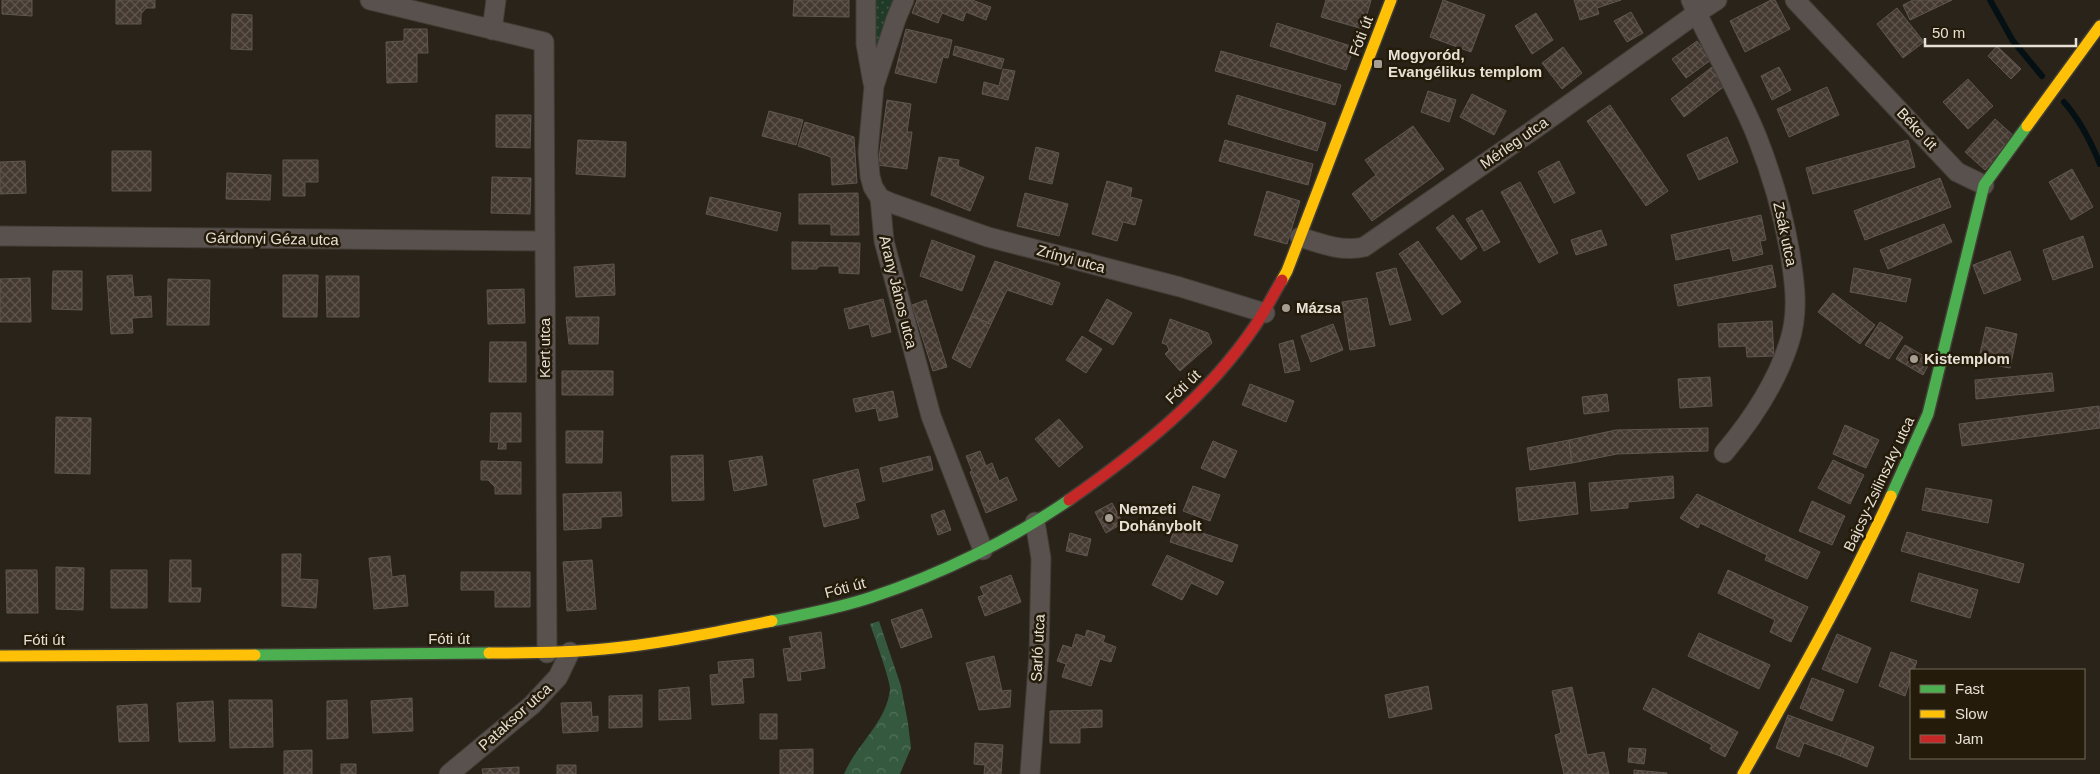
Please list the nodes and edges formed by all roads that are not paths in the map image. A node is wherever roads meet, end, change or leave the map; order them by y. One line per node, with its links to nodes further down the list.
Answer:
1 (370, 0): 10 (street)
2 (496, 0): 10 (street)
3 (866, 0): 11 (street)
4 (904, 0): 11 (street, Arany János utca)
5 (1391, 0): 15 (main road, Fóti út)
6 (1717, 0): 8 (street, Mérleg utca)
7 (1795, 0): 12 (street, Béke út)
8 (1694, 6): 15 (street, Mérleg utca); 18 (street, Zsák utca)
9 (2100, 26): 12 (main road)
10 (492, 30): 16 (street, Kert utca)
11 (874, 86): 13 (street, Arany János utca)
12 (1984, 185): 26 (main road, Bajcsy-Zsilinszky utca)
13 (880, 198): 17 (street, Zrínyi utca); 20 (street, Arany János utca)
14 (0, 236): 16 (street, Gárdonyi Géza utca)
15 (1300, 237): 17 (main road, Fóti út)
16 (544, 241): 22 (street, Kert utca)
17 (1265, 313): 19 (main road, Fóti út)
18 (1724, 453)
19 (1035, 522): 20 (main road, Fóti út); 25 (street, Sarló utca)
20 (983, 550): 21 (main road, Fóti út)
21 (570, 652): 22 (main road, Fóti út); 24 (street, Pataksor utca)
22 (547, 653): 23 (main road, Fóti út)
23 (0, 656)
24 (449, 774)
25 (1030, 774)
26 (1744, 774)

